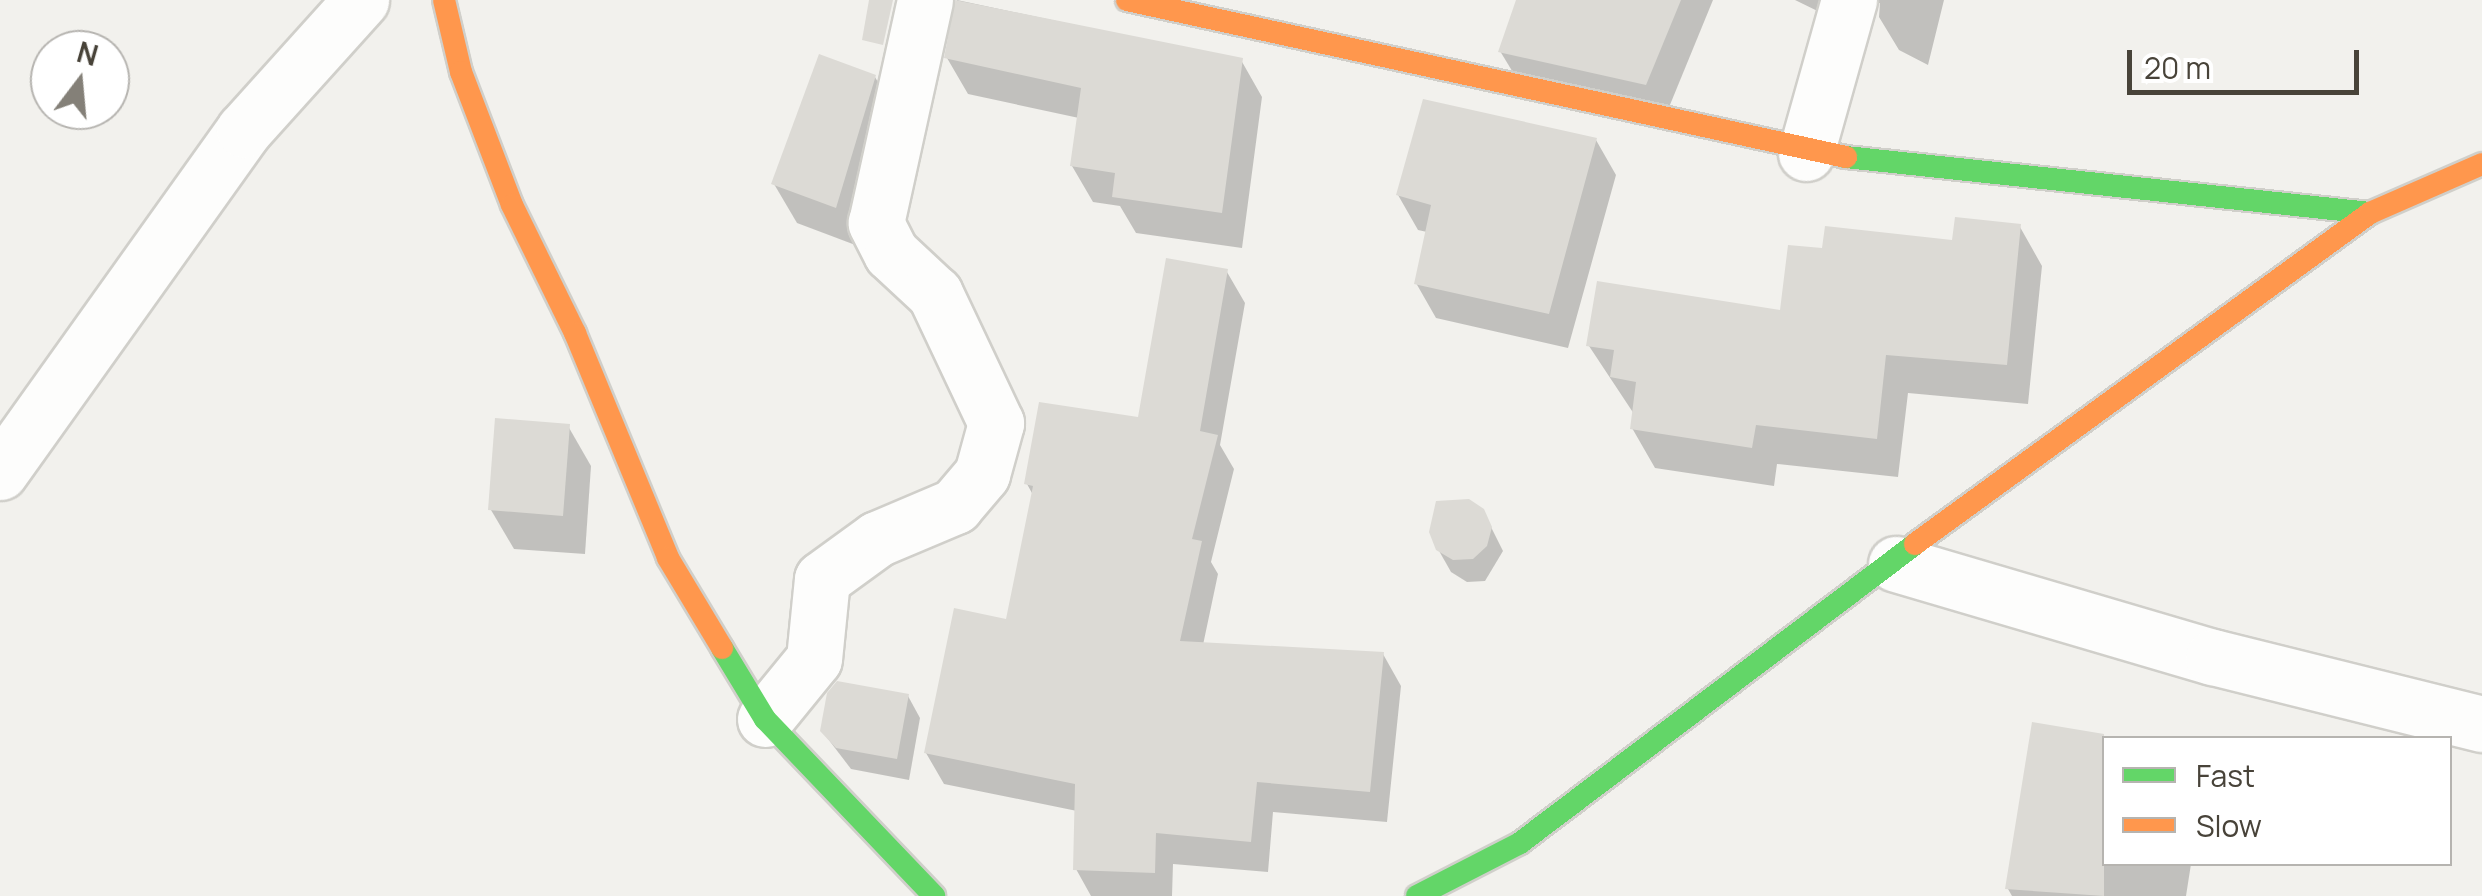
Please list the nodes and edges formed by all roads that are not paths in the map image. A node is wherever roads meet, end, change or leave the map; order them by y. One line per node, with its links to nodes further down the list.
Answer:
1 (361, 0): 9 (street)
2 (444, 0): 11 (street)
3 (925, 0): 11 (street)
4 (1127, 0): 6 (street)
5 (1849, 0): 6 (street)
6 (1806, 153): 8 (street)
7 (2482, 164): 8 (street)
8 (2370, 213): 10 (street)
9 (0, 472)
10 (1896, 564): 12 (street); 14 (street)
11 (765, 719): 13 (street)
12 (2482, 724)
13 (934, 896)
14 (1417, 896)

